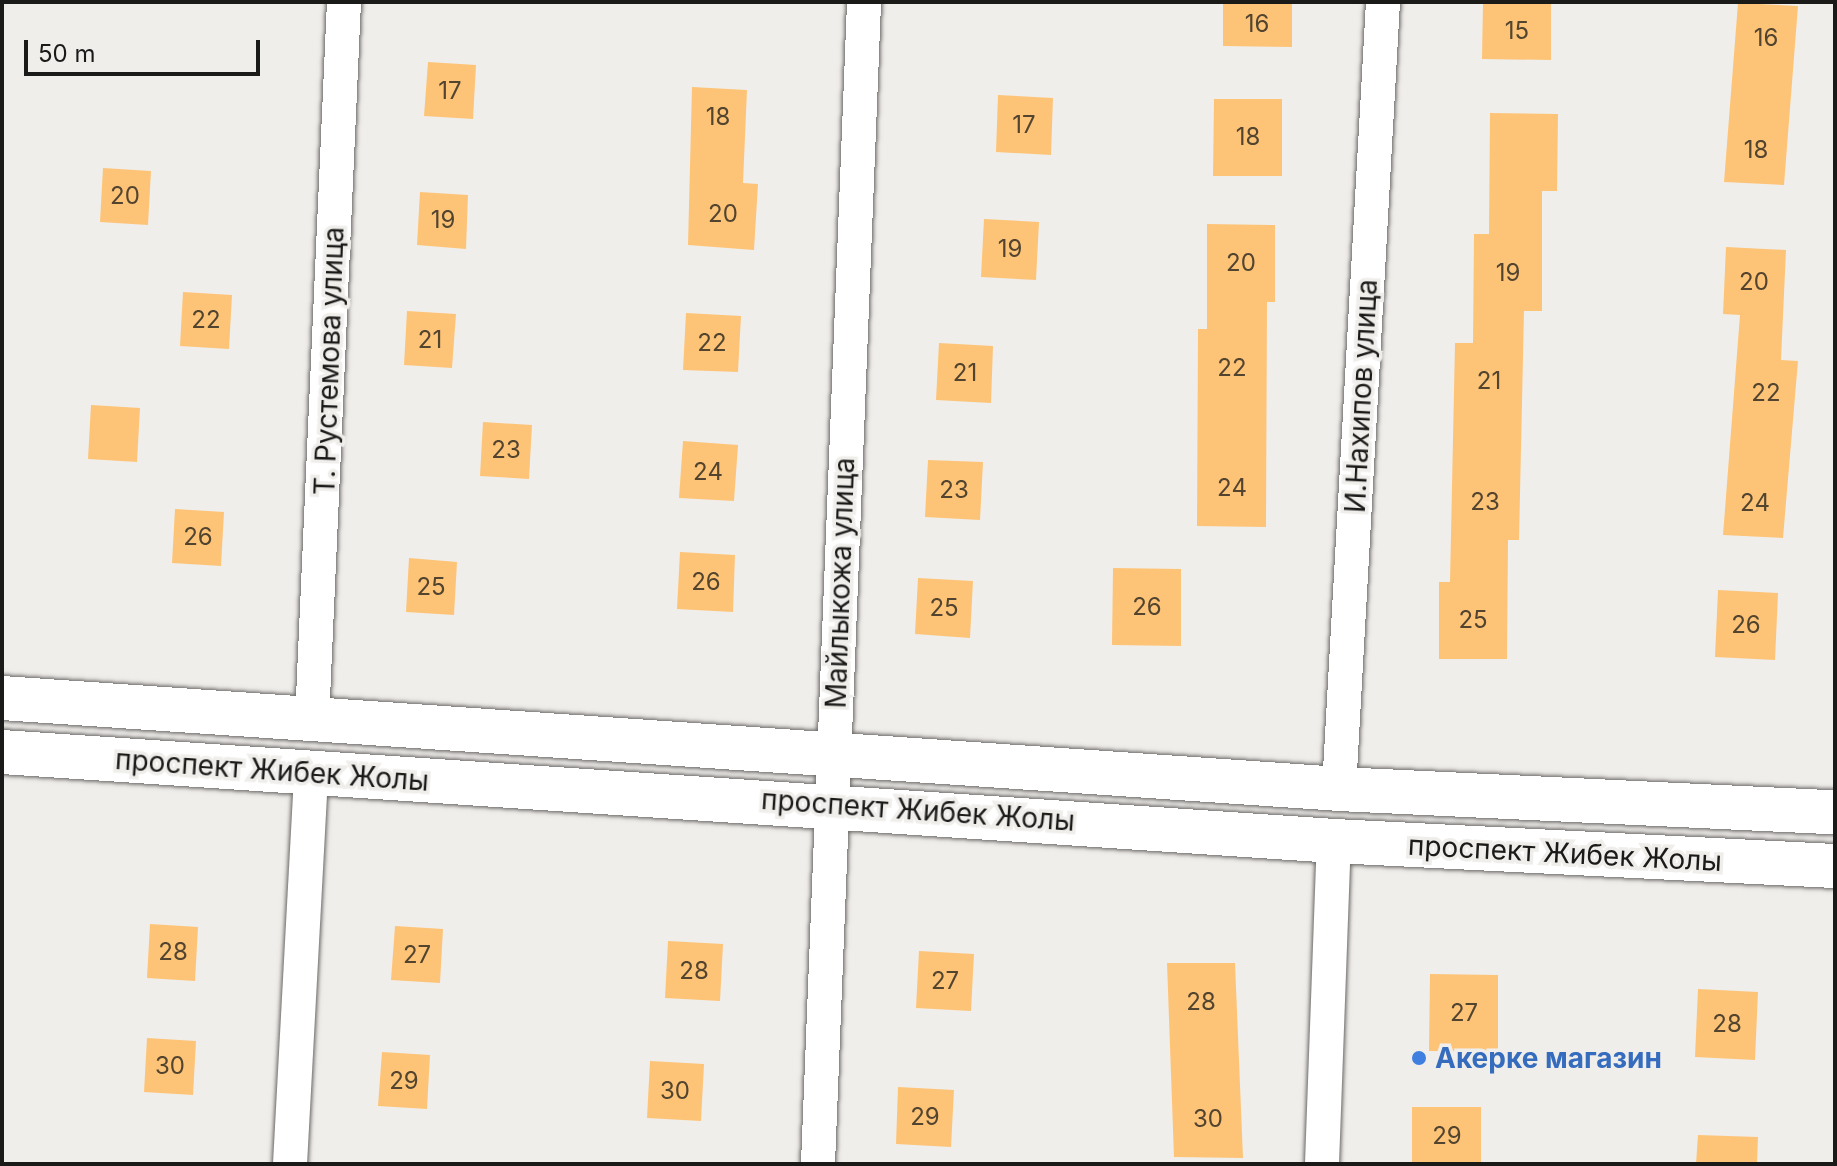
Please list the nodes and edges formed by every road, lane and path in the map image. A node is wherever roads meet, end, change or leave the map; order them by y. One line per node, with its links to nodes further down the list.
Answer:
1 (344, 2): 5 (street, Т. Рустемова улица)
2 (864, 2): 7 (street, Майлыкожа улица)
3 (1383, 2): 9 (street, И.Нахипов улица)
4 (2, 698): 5 (street, проспект Жибек Жолы)
5 (312, 720): 7 (street, проспект Жибек Жолы)
6 (2, 752): 8 (street, проспект Жибек Жолы)
7 (833, 755): 9 (street, проспект Жибек Жолы); 10 (street, Майлыкожа улица)
8 (311, 773): 10 (street, проспект Жибек Жолы); 14 (street)
9 (1339, 789): 11 (street, проспект Жибек Жолы)
10 (833, 802): 12 (street, проспект Жибек Жолы); 15 (street, Майлыкожа улица)
11 (1835, 812)
12 (1334, 841): 13 (street, проспект Жибек Жолы); 16 (street)
13 (1835, 866)
14 (290, 1164)
15 (818, 1164)
16 (1322, 1164)

